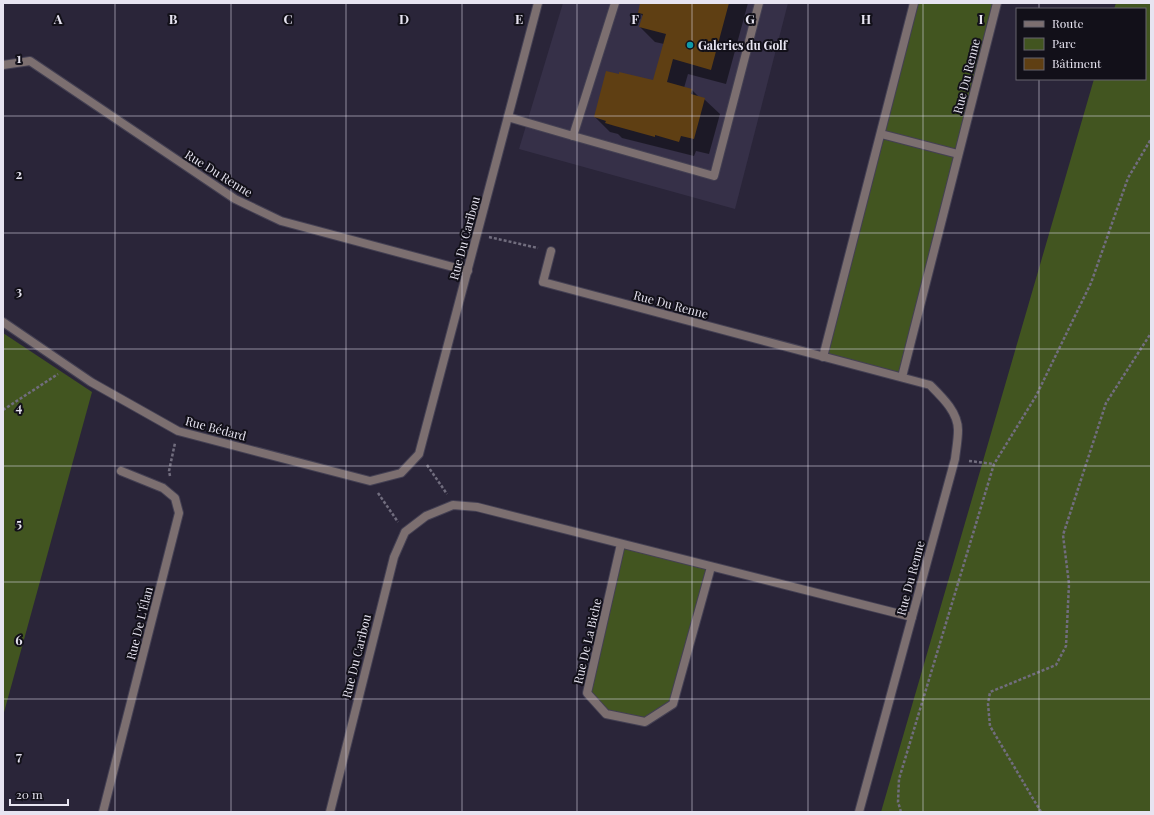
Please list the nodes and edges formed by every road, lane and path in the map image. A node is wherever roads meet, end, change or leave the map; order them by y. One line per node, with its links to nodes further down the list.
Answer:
1 (538, 3): 7 (street, Rue Du Caribou)
2 (615, 3): 9 (street)
3 (759, 3): 9 (street)
4 (914, 3): 8 (street)
5 (997, 3): 11 (street, Rue Du Renne)
6 (3, 65): 14 (street, Rue Du Renne)
7 (508, 117): 9 (street); 12 (street, Rue Du Caribou)
8 (881, 134): 11 (street); 17 (street)
9 (573, 136)
10 (1151, 139): 24 (path)
11 (958, 154): 19 (street, Rue Du Renne)
12 (477, 234): 13 (path); 14 (street, Rue Du Caribou)
13 (551, 251): 17 (street, Rue Du Renne)
14 (468, 270): 22 (street, Rue Du Caribou)
15 (3, 322): 18 (street, Rue Bédard)
16 (1151, 333): 38 (path)
17 (823, 357): 19 (street, Rue Du Renne)
18 (69, 367): 20 (path); 21 (street, Rue Bédard)
19 (902, 377): 23 (street, Rue Du Renne)
20 (3, 410)
21 (178, 431): 27 (street, Rue Bédard); 28 (path)
22 (419, 454): 26 (street, Rue Du Caribou); 29 (path)
23 (955, 459): 24 (path); 33 (street, Rue Du Renne)
24 (994, 464): 37 (path)
25 (121, 471): 28 (street)
26 (401, 473): 27 (street, Rue Bédard)
27 (370, 481): 30 (path)
28 (175, 498): 34 (street, Rue De L'Élan)
29 (454, 505): 30 (street, Rue Du Caribou); 31 (street)
30 (405, 532): 35 (street, Rue Du Caribou)
31 (620, 544): 32 (street); 32 (street, Rue De La Biche)
32 (711, 566): 33 (street)
33 (912, 617): 36 (street, Rue Du Renne)
34 (103, 812)
35 (330, 812)
36 (859, 812)
37 (901, 812)
38 (1041, 812)

